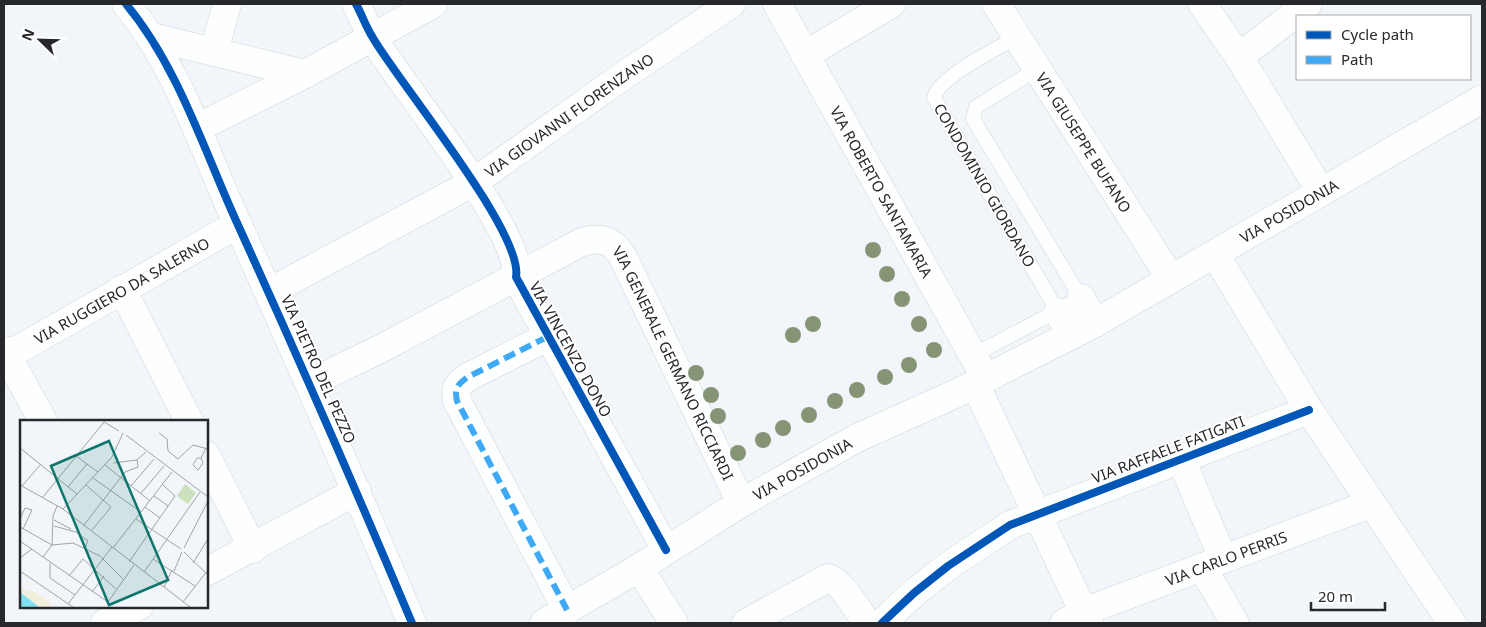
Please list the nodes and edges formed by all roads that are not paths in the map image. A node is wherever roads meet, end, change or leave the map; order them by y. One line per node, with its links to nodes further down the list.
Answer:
1 (126, 4): 11 (street)
2 (227, 4): 14 (street)
3 (356, 4): 13 (street, VIA VINCENZO DONO)
4 (433, 4): 13 (street)
5 (731, 4): 21 (street, VIA GIOVANNI FLORENZANO)
6 (777, 4): 15 (street, VIA ROBERTO SANTAMARIA)
7 (891, 4): 15 (street)
8 (996, 4): 12 (street, VIA GIUSEPPE BUFANO)
9 (1202, 4): 16 (street)
10 (1308, 4): 16 (street)
11 (152, 37): 14 (street); 20 (street, VIA PIETRO DEL PEZZO)
12 (1017, 37): 17 (street, VIA GIUSEPPE BUFANO); 29 (lane, CONDOMINIO GIORDANO)
13 (373, 38): 18 (street); 21 (street, VIA VINCENZO DONO)
14 (214, 52): 18 (street)
15 (806, 55): 34 (street, VIA ROBERTO SANTAMARIA)
16 (1240, 57): 22 (street)
17 (1039, 68): 26 (street, VIA GIUSEPPE BUFANO); 29 (lane)
18 (305, 74): 20 (street)
19 (1482, 99): 22 (street, VIA POSIDONIA)
20 (197, 128): 23 (street, VIA PIETRO DEL PEZZO)
21 (474, 182): 25 (street, VIA VINCENZO DONO); 28 (street, VIA GIOVANNI FLORENZANO)
22 (1321, 192): 24 (street, VIA POSIDONIA)
23 (238, 224): 27 (street, VIA RUGGIERO DA SALERNO); 28 (street, VIA PIETRO DEL PEZZO)
24 (1215, 254): 26 (street, VIA POSIDONIA); 37 (street)
25 (516, 277): 32 (street, VIA VINCENZO DONO); 36 (street); 43 (street, VIA GENERALE GERMANO RICCIARDI)
26 (1171, 279): 30 (street, VIA POSIDONIA)
27 (122, 289): 33 (street, VIA RUGGIERO DA SALERNO); 39 (street)
28 (269, 292): 36 (street, VIA PIETRO DEL PEZZO)
29 (1070, 305): 30 (street); 31 (street); 34 (lane)
30 (1096, 323): 31 (street, VIA POSIDONIA)
31 (1072, 335): 35 (street, VIA POSIDONIA)
32 (547, 337): 47 (street, VIA VINCENZO DONO); 53 (street)
33 (5, 353): 38 (street)
34 (972, 356): 35 (street, VIA ROBERTO SANTAMARIA)
35 (980, 382): 43 (street, VIA POSIDONIA); 45 (street, VIA ROBERTO SANTAMARIA)
36 (310, 383): 42 (street, VIA PIETRO DEL PEZZO)
37 (1309, 410): 41 (street, VIA RAFFAELE FATIGATI); 44 (street)
38 (42, 420)
39 (188, 420)
40 (208, 459): 46 (street)
41 (1181, 459): 45 (street, VIA RAFFAELE FATIGATI); 48 (street)
42 (357, 491): 46 (street); 57 (street, VIA PIETRO DEL PEZZO)
43 (741, 503): 47 (street, VIA POSIDONIA)
44 (1370, 504): 48 (street, VIA CARLO PERRIS); 64 (street)
45 (1037, 513): 54 (street, VIA ROBERTO SANTAMARIA); 62 (street, VIA RAFFAELE FATIGATI)
46 (253, 549): 50 (street)
47 (666, 550): 49 (street, VIA POSIDONIA)
48 (1213, 563): 54 (street, VIA CARLO PERRIS); 63 (street)
49 (639, 568): 53 (street, VIA POSIDONIA); 59 (street)
50 (208, 571)
51 (137, 607): 55 (street)
52 (145, 607): 56 (street)
53 (567, 610): 58 (street, VIA POSIDONIA)
54 (1079, 620)
55 (105, 623)
56 (153, 623)
57 (412, 623)
58 (544, 623)
59 (674, 623)
60 (746, 623): 61 (street)
61 (867, 623)
62 (882, 623)
63 (1235, 623)
64 (1452, 623)

